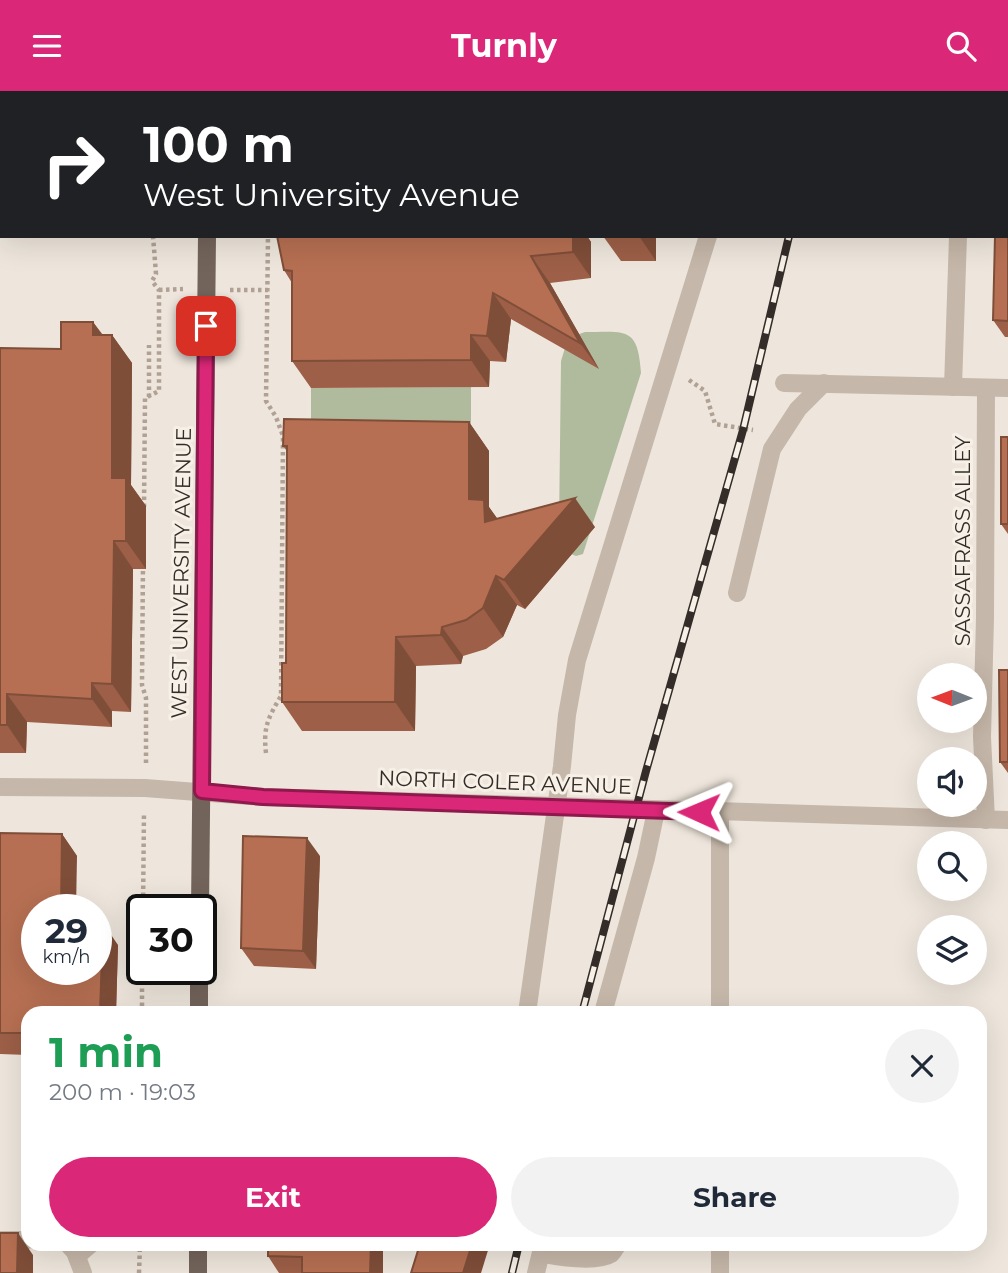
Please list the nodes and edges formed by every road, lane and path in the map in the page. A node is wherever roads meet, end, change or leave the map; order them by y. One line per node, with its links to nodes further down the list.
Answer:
1 (153, 238): 9 (path)
2 (207, 238): 25 (main road, WEST UNIVERSITY AVENUE)
3 (268, 238): 8 (path)
4 (707, 238): 11 (street)
5 (958, 238): 14 (street)
6 (166, 289): 9 (path)
7 (255, 290): 8 (path)
8 (268, 290): 22 (path)
9 (159, 291): 17 (path)
10 (149, 345): 17 (path)
11 (668, 365): 18 (path); 27 (street)
12 (784, 383): 13 (street)
13 (824, 383): 14 (street); 18 (street)
14 (953, 387): 15 (street)
15 (986, 388): 16 (street); 30 (street, SASSAFRASS ALLEY)
16 (1008, 388)
17 (149, 397): 19 (path)
18 (785, 431): 21 (street)
19 (144, 507)
20 (144, 562): 23 (path)
21 (737, 593)
22 (266, 753)
23 (146, 768)
24 (0, 787): 25 (street, NORTH COLER AVENUE)
25 (202, 791): 27 (street, NORTH COLER AVENUE); 33 (main road, WEST UNIVERSITY AVENUE)
26 (144, 806): 32 (path)
27 (556, 807): 28 (street, NORTH COLER AVENUE); 38 (street)
28 (656, 811): 29 (street, NORTH COLER AVENUE); 39 (street)
29 (720, 812): 30 (street, NORTH COLER AVENUE); 40 (street)
30 (986, 820): 31 (street, NORTH COLER AVENUE)
31 (1008, 820)
32 (143, 894)
33 (200, 894)
34 (142, 985): 36 (path)
35 (200, 985): 37 (main road)
36 (142, 1006)
37 (199, 1006)
38 (528, 1006)
39 (605, 1006)
40 (720, 1006)
41 (0, 1240): 42 (street)
42 (21, 1240)
43 (140, 1251): 49 (path)
44 (198, 1251): 50 (main road)
45 (542, 1251): 51 (street)
46 (546, 1251): 47 (street)
47 (612, 1251)
48 (720, 1251): 52 (street)
49 (139, 1273)
50 (198, 1273)
51 (536, 1273)
52 (720, 1273)

